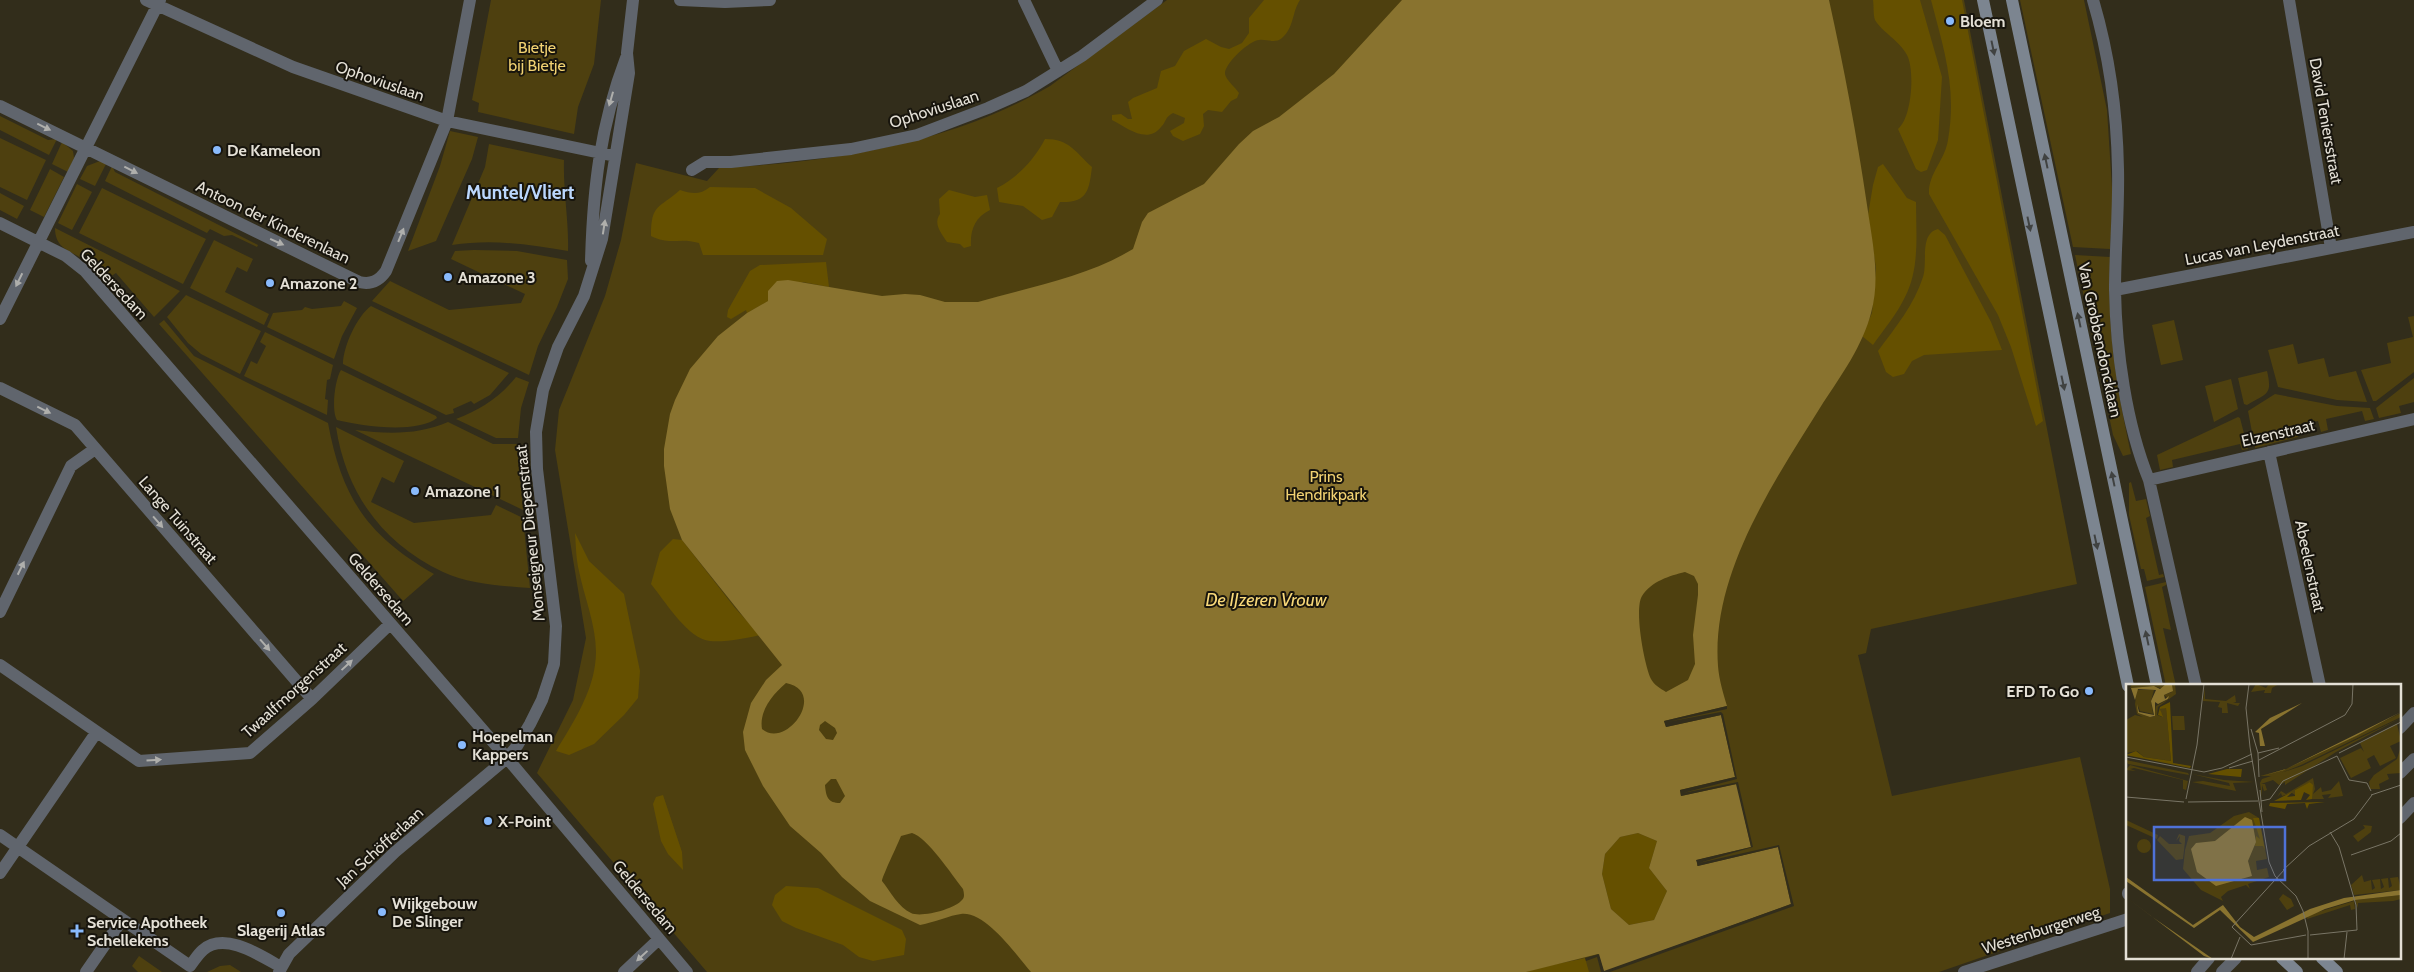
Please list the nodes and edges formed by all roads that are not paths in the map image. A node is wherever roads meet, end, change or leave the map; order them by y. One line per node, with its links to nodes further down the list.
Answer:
1 (146, 0): 12 (street, Ophoviuslaan)
2 (470, 0): 16 (street)
3 (633, 0): 13 (street, Monseigneur Diepenstraat)
4 (680, 0): 5 (street)
5 (770, 0)
6 (1024, 0): 14 (street)
7 (1157, 0): 14 (street, Ophoviuslaan)
8 (1983, 0): 36 (main road, one-way to 36)
9 (2012, 0): 37 (main road, Van Grobbendoncklaan, one-way to 9)
10 (2092, 0): 26 (street, Van Grobbendoncklaan)
11 (2289, 0): 24 (street, David Teniersstraat)
12 (159, 3): 16 (street, Ophoviuslaan); 17 (street)
13 (627, 53): 18 (street, Monseigneur Diepenstraat, one-way to 18); 19 (street, Monseigneur Diepenstraat)
14 (1058, 72): 20 (street, Ophoviuslaan)
15 (0, 106): 17 (street, Antoon der Kinderenlaan, one-way to 17)
16 (447, 121): 17 (street, Antoon der Kinderenlaan, one-way to 16); 18 (street, Ophoviuslaan)
17 (87, 149): 23 (street)
18 (599, 153): 19 (street, Ophoviuslaan); 25 (street, Monseigneur Diepenstraat)
19 (615, 156): 25 (street, Monseigneur Diepenstraat, one-way to 19)
20 (692, 170)
21 (0, 223): 23 (street, Geldersedam)
22 (2414, 232): 24 (street, Lucas van Leydenstraat)
23 (38, 242): 27 (street, one-way to 27); 34 (street, Geldersedam)
24 (2331, 248): 26 (street, Lucas van Leydenstraat)
25 (590, 274): 44 (street, Monseigneur Diepenstraat)
26 (2115, 290): 32 (street, Van Grobbendoncklaan)
27 (0, 319)
28 (0, 388): 30 (street, Lange Tuinstraat, one-way to 30)
29 (2414, 419): 31 (street, Elzenstraat)
30 (94, 449): 33 (street, one-way to 30); 40 (street, Lange Tuinstraat, one-way to 40)
31 (2269, 452): 32 (street, Elzenstraat); 39 (street, Abeelenstraat)
32 (2149, 480): 38 (street, Van Grobbendoncklaan)
33 (0, 612)
34 (390, 624): 40 (street, Twaalfmorgenstraat, one-way to 34); 44 (street, Geldersedam)
35 (0, 665): 43 (street, Twaalfmorgenstraat)
36 (2128, 684)
37 (2157, 684)
38 (2196, 684)
39 (2320, 684)
40 (312, 698): 43 (street, Twaalfmorgenstraat, one-way to 40)
41 (2414, 713): 42 (street)
42 (2402, 726)
43 (96, 733): 50 (street)
44 (507, 758): 54 (street, Geldersedam); 59 (street, Jan Schöfferlaan)
45 (2414, 759): 46 (street)
46 (2402, 771)
47 (2414, 804): 48 (street)
48 (2402, 816)
49 (0, 835): 50 (street)
50 (18, 848): 51 (street); 52 (street)
51 (0, 873)
52 (122, 920): 59 (street); 60 (street)
53 (2126, 920): 63 (street, Westenburgerweg)
54 (659, 939): 61 (street, one-way to 61); 62 (street, Geldersedam)
55 (2207, 960): 64 (street)
56 (2234, 960): 65 (street)
57 (2284, 960): 66 (main road)
58 (2324, 960): 67 (main road)
59 (280, 970)
60 (86, 972)
61 (624, 972)
62 (687, 972)
63 (1964, 972)
64 (2197, 972)
65 (2222, 972)
66 (2297, 972)
67 (2337, 972)

